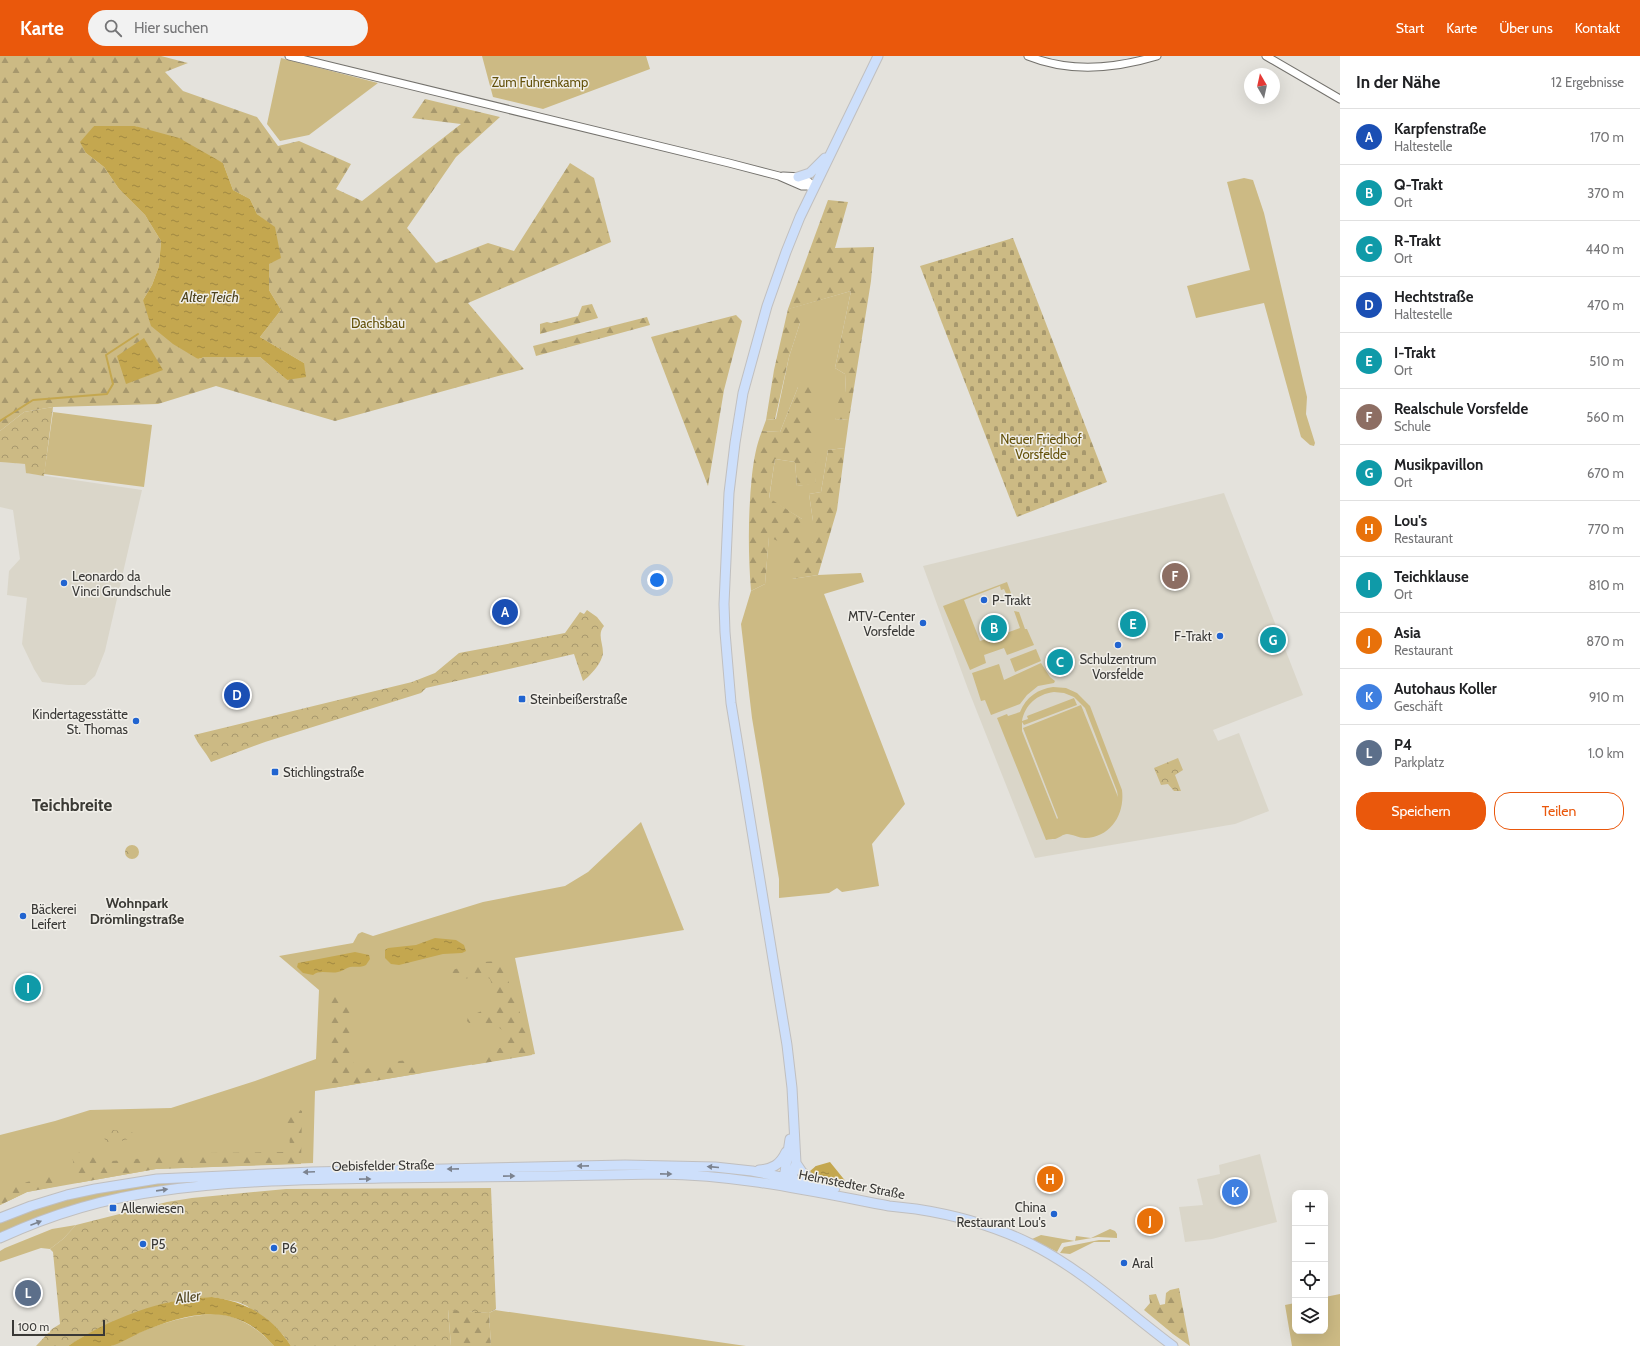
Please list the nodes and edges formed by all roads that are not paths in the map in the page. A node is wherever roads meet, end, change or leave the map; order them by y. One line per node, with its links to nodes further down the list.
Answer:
1 (289, 56): 8 (street)
2 (878, 56): 7 (main road)
3 (1028, 56): 4 (street)
4 (1157, 56)
5 (1266, 56): 6 (street)
6 (1340, 99)
7 (831, 151): 9 (main road); 10 (main road)
8 (779, 176): 9 (street); 10 (street)
9 (798, 177): 10 (street)
10 (814, 186): 11 (main road)
11 (793, 1124): 12 (main road); 13 (main road)
12 (789, 1144): 14 (main road); 15 (main road)
13 (796, 1163): 15 (main road); 17 (main road)
14 (752, 1171): 15 (main road, Helmstedter Straße); 19 (main road, Oebisfelder Straße, one-way to 19)
15 (787, 1181): 16 (main road, Helmstedter Straße); 17 (main road, Helmstedter Straße); 18 (main road, Helmstedter Straße)
16 (773, 1183): 20 (main road, Oebisfelder Straße, one-way to 16)
17 (817, 1184): 18 (main road, Helmstedter Straße)
18 (916, 1209): 21 (main road)
19 (0, 1218)
20 (0, 1238)
21 (1172, 1346)

